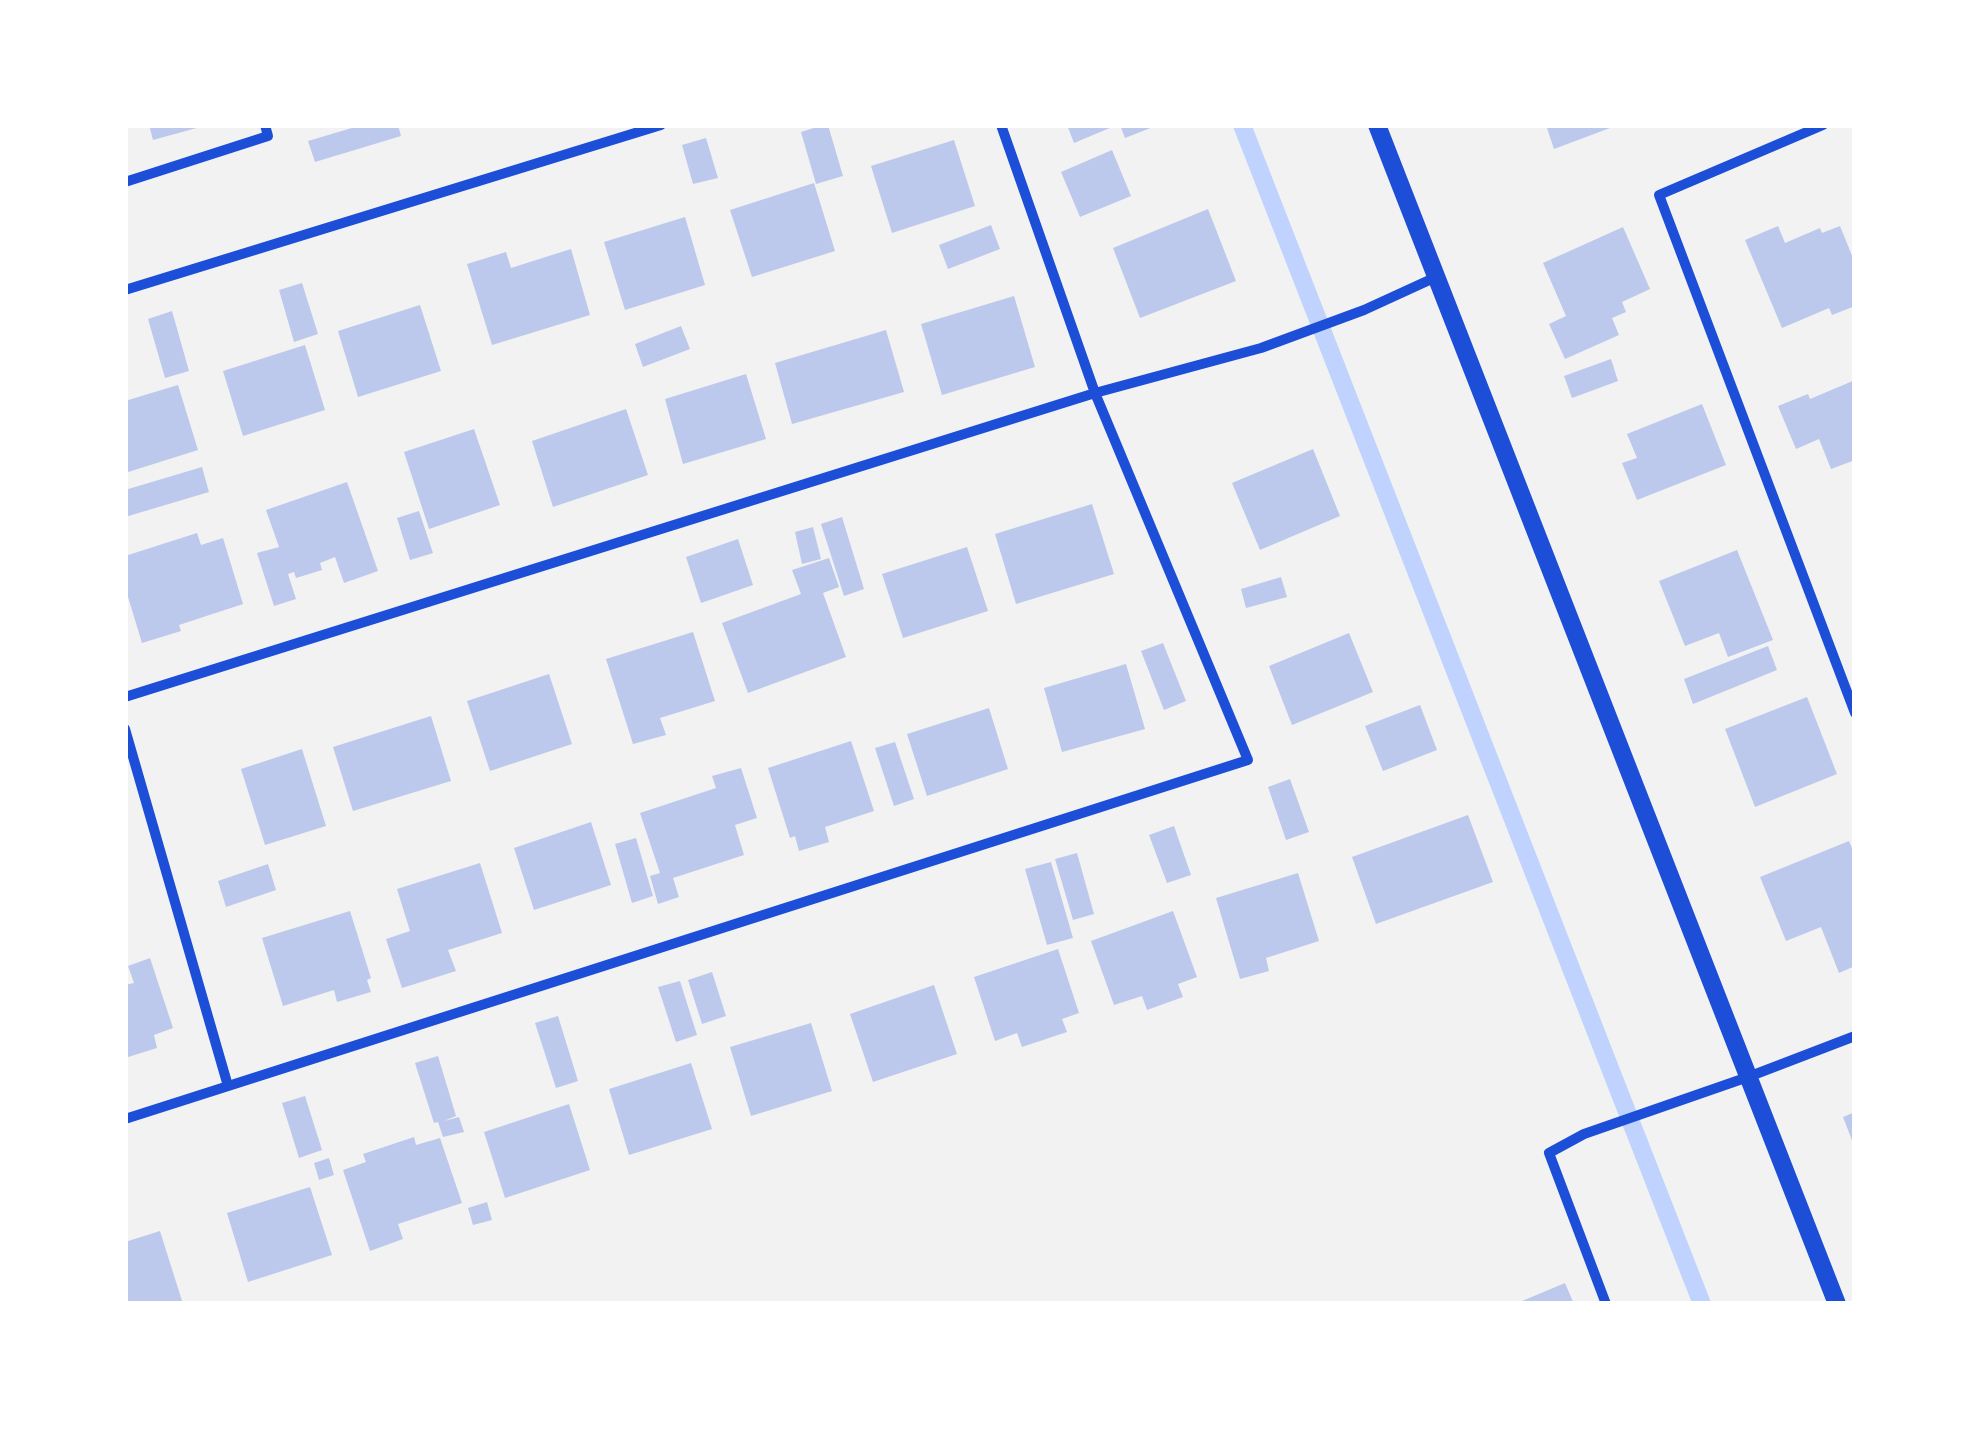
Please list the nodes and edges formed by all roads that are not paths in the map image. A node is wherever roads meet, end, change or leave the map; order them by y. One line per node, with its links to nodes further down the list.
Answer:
1 (265, 125): 6 (street)
2 (661, 125): 8 (street)
3 (1000, 125): 9 (street)
4 (1377, 125): 7 (street)
5 (1824, 125): 11 (street)
6 (125, 182)
7 (1436, 277): 9 (street); 14 (street)
8 (125, 290)
9 (1094, 393): 10 (street); 15 (street)
10 (125, 696)
11 (1855, 712)
12 (125, 729): 15 (street)
13 (1855, 1036): 14 (street)
14 (1748, 1077): 17 (street); 18 (street)
15 (228, 1086): 16 (street)
16 (125, 1118)
17 (1606, 1304)
18 (1837, 1304)

